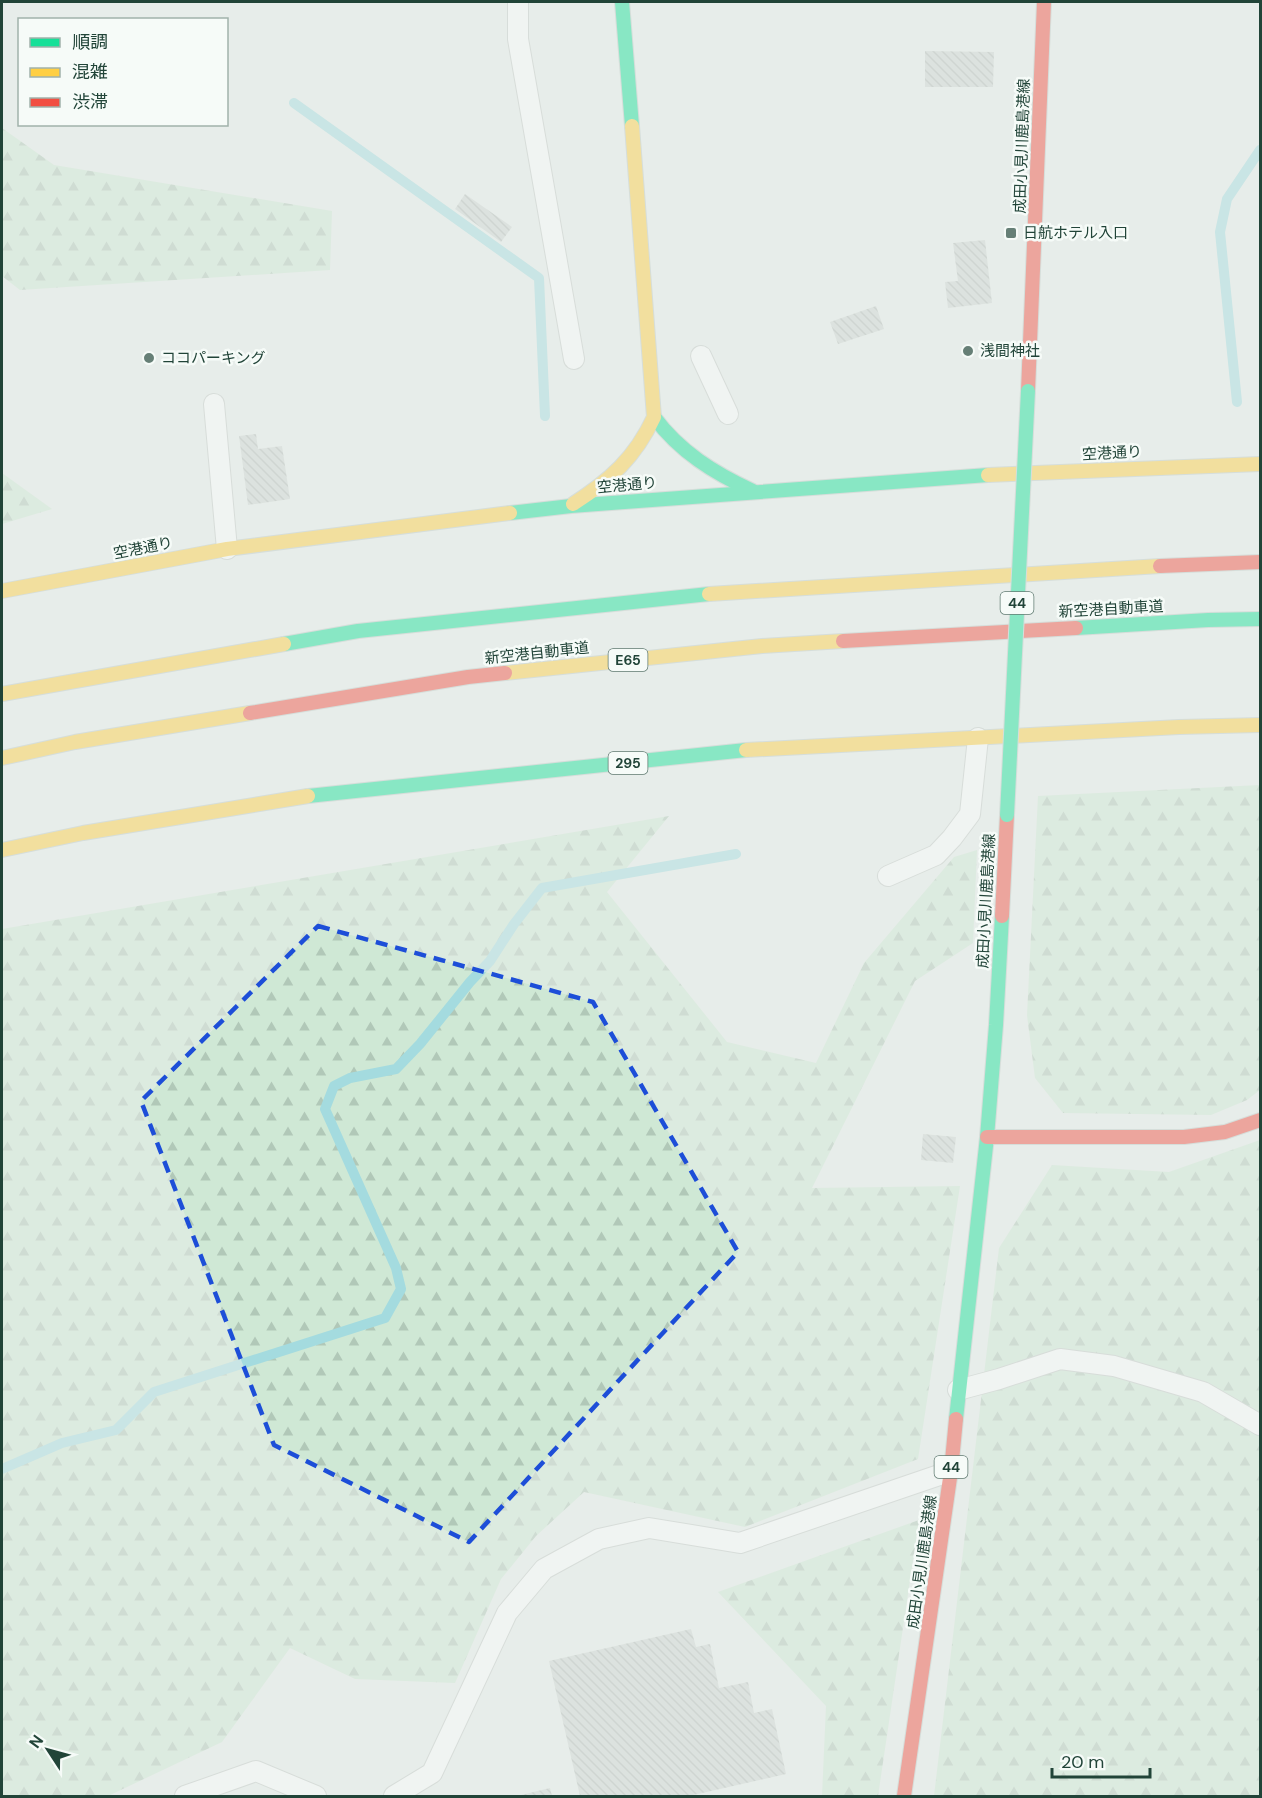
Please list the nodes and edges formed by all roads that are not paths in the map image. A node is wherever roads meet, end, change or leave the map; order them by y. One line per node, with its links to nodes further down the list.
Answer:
1 (518, 2): 5 (lane)
2 (622, 2): 8 (main road)
3 (1044, 2): 23 (main road, 成田小見川鹿島港線 / 44, bridge)
4 (701, 356): 7 (lane)
5 (574, 359)
6 (214, 404): 12 (lane)
7 (728, 414)
8 (654, 417): 10 (main road); 11 (main road)
9 (1260, 464): 10 (main road, 空港通り)
10 (753, 491): 11 (main road, 空港通り)
11 (571, 506): 12 (main road, 空港通り)
12 (227, 549): 14 (main road, 空港通り)
13 (1260, 562): 16 (main road)
14 (2, 591)
15 (1260, 619): 19 (main road, 新空港自動車道 / E65)
16 (2, 694)
17 (1260, 725): 18 (main road, 295)
18 (978, 738): 20 (main road, 295); 21 (lane)
19 (2, 758)
20 (2, 850)
21 (888, 876)
22 (1260, 1120): 23 (main road)
23 (987, 1137): 24 (main road, 成田小見川鹿島港線 / 44)
24 (958, 1390): 25 (lane); 26 (main road, 成田小見川鹿島港線 / 44)
25 (1260, 1425)
26 (951, 1471): 29 (lane); 30 (main road, 成田小見川鹿島港線 / 44)
27 (185, 1797): 28 (lane)
28 (316, 1797)
29 (393, 1797)
30 (904, 1797)

